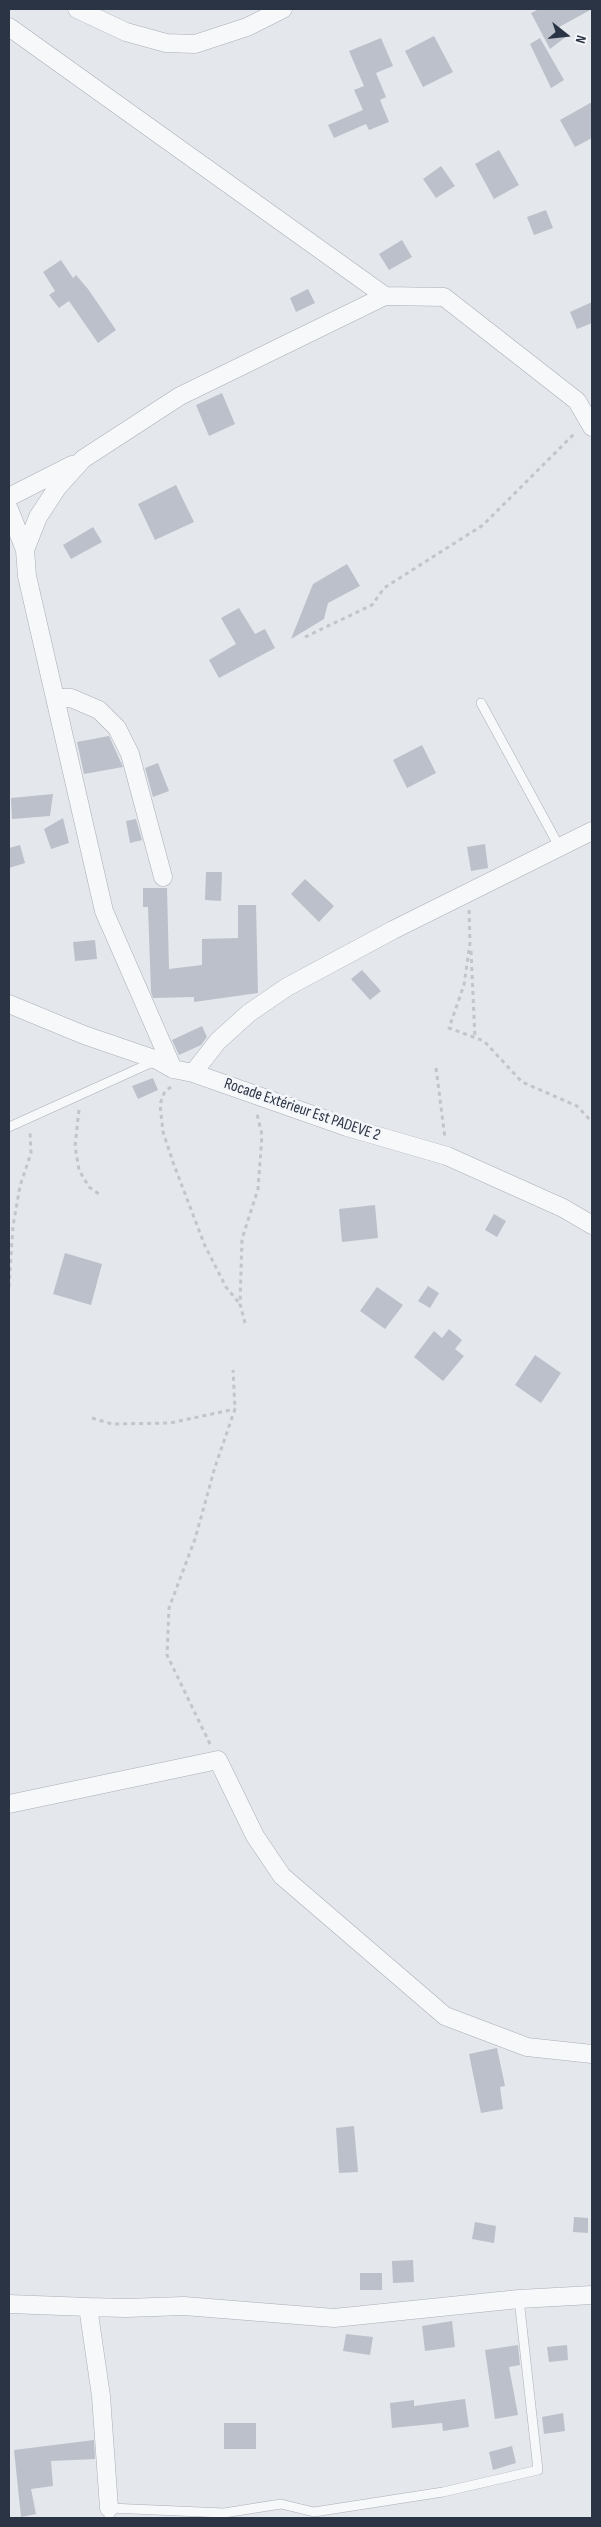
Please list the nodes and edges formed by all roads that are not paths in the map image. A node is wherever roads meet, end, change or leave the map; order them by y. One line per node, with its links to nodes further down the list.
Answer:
1 (77, 9): 2 (street)
2 (283, 9)
3 (9, 27): 4 (street)
4 (385, 296): 5 (street); 6 (street)
5 (590, 423)
6 (83, 459): 7 (street); 9 (street)
7 (9, 497)
8 (9, 509): 9 (street)
9 (25, 550): 10 (street)
10 (54, 698): 14 (street); 17 (street)
11 (481, 703): 13 (lane)
12 (592, 831): 13 (street)
13 (560, 848): 18 (street)
14 (163, 877)
15 (9, 1004): 16 (street, Rocade Extérieur Est PADEVE 2)
16 (158, 1060): 17 (street, Rocade Extérieur Est PADEVE 2); 19 (lane)
17 (173, 1069): 18 (street, Rocade Extérieur Est PADEVE 2)
18 (193, 1073): 20 (street, Rocade Extérieur Est PADEVE 2)
19 (9, 1127)
20 (592, 1225)
21 (9, 1804): 22 (street)
22 (592, 2054)
23 (592, 2295): 24 (street)
24 (519, 2299): 26 (street); 27 (lane)
25 (9, 2304): 26 (street)
26 (88, 2306): 27 (street)
27 (109, 2513)

